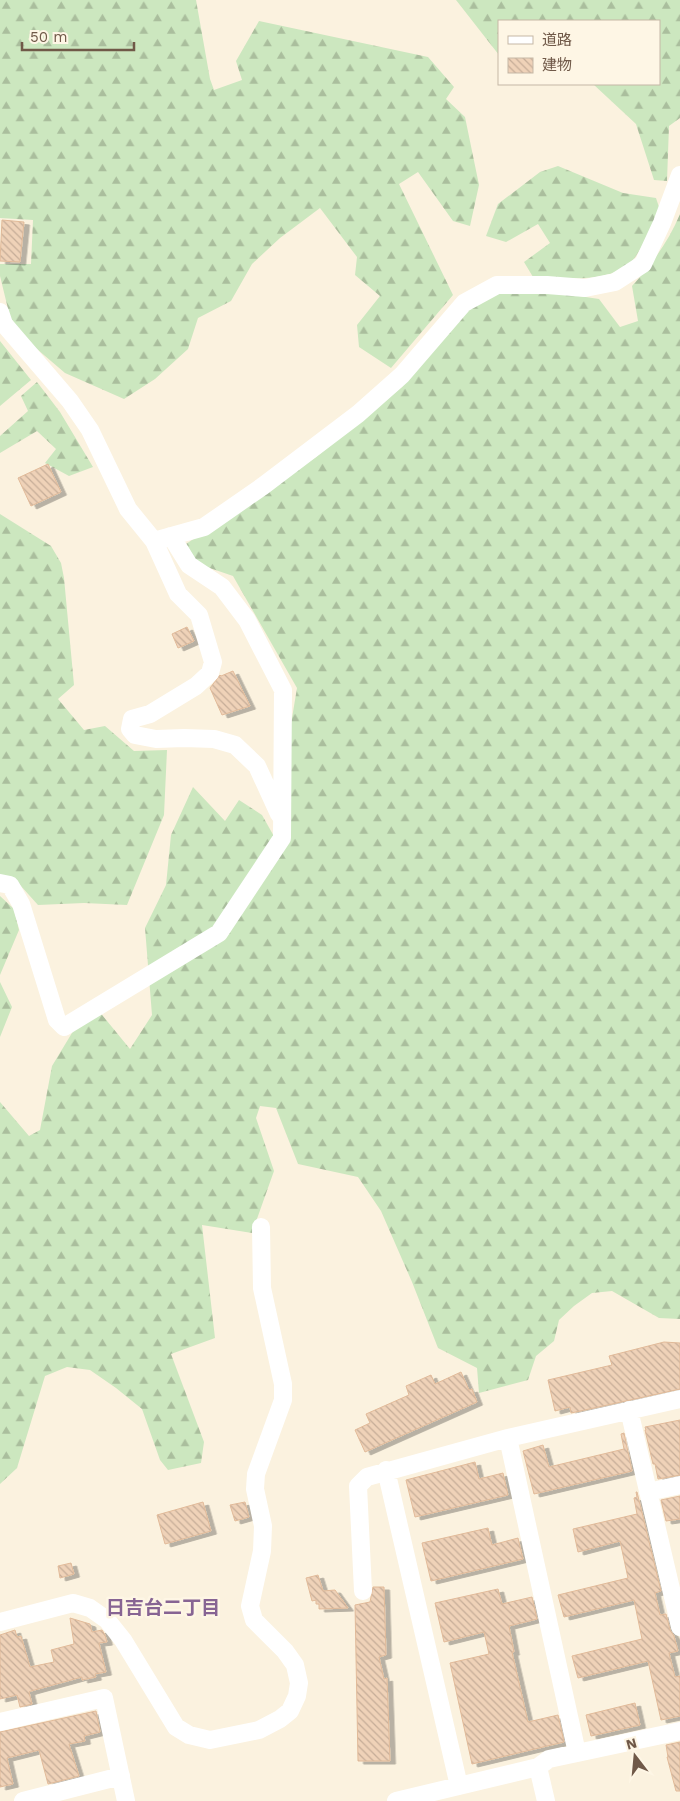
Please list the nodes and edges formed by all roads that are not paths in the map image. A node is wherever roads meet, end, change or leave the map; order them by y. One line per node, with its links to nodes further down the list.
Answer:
1 (680, 175): 3 (street)
2 (0, 312): 3 (street)
3 (163, 538): 4 (street); 4 (street)
4 (282, 819): 5 (street)
5 (0, 883)
6 (261, 1227): 14 (street)
7 (680, 1399): 8 (street)
8 (629, 1410): 9 (street); 12 (street)
9 (508, 1438): 10 (street); 18 (street)
10 (386, 1470): 13 (street); 21 (street)
11 (680, 1485): 12 (street)
12 (648, 1492): 15 (street)
13 (363, 1591)
14 (0, 1622)
15 (680, 1628)
16 (0, 1722): 20 (street)
17 (680, 1731): 18 (street)
18 (577, 1753): 19 (street)
19 (538, 1767): 21 (street); 25 (street)
20 (121, 1776): 22 (street); 23 (street)
21 (459, 1786): 24 (street)
22 (23, 1801)
23 (126, 1801)
24 (396, 1801)
25 (546, 1801)

